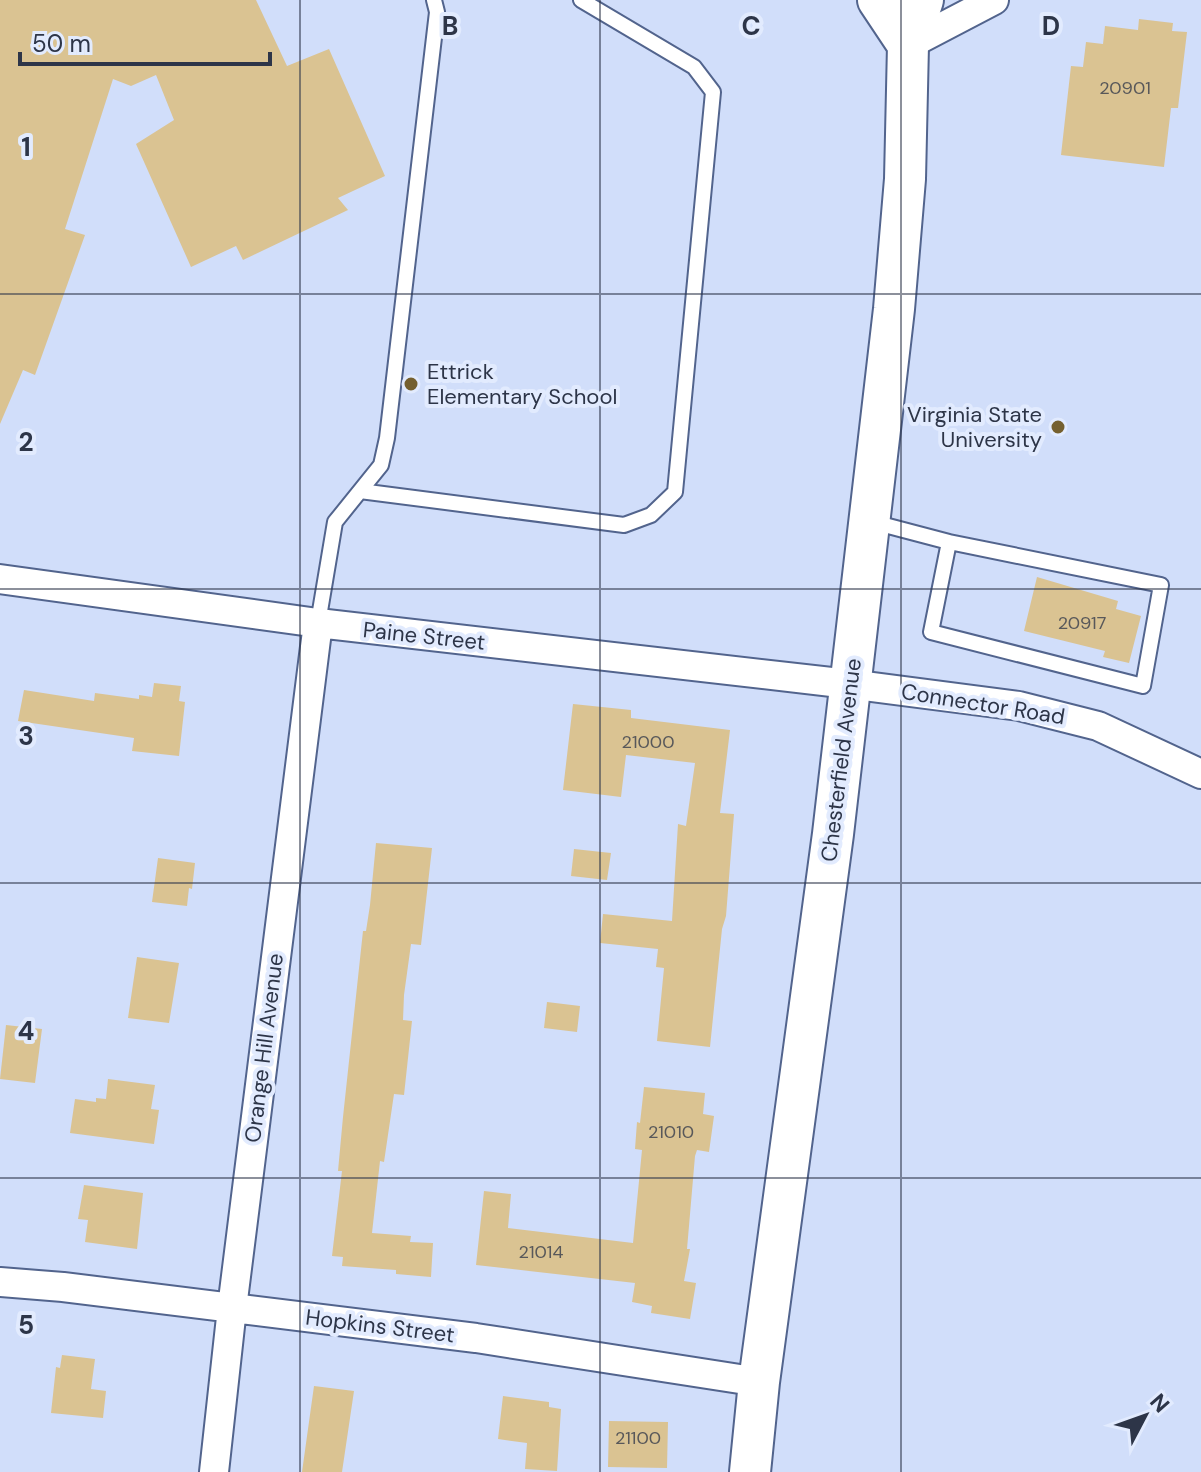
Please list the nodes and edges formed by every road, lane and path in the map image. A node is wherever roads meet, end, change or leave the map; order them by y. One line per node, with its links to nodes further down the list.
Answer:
1 (434, 0): 7 (lane)
2 (581, 0): 7 (lane)
3 (878, 0): 6 (main road)
4 (923, 0): 6 (main road, Chesterfield Avenue)
5 (994, 0): 6 (street)
6 (908, 45): 8 (main road, Chesterfield Avenue)
7 (360, 491): 11 (lane)
8 (869, 521): 9 (lane); 12 (main road, Chesterfield Avenue)
9 (949, 542): 9 (lane)
10 (0, 579): 11 (street, Paine Street)
11 (318, 623): 12 (street, Paine Street); 15 (street, Orange Hill Avenue)
12 (849, 684): 13 (street, Connector Road); 16 (main road, Chesterfield Avenue)
13 (1201, 774)
14 (0, 1282): 15 (street, Hopkins Street)
15 (232, 1308): 16 (street, Hopkins Street); 17 (street, Orange Hill Avenue)
16 (759, 1382): 18 (main road, Chesterfield Avenue)
17 (214, 1472)
18 (750, 1472)

